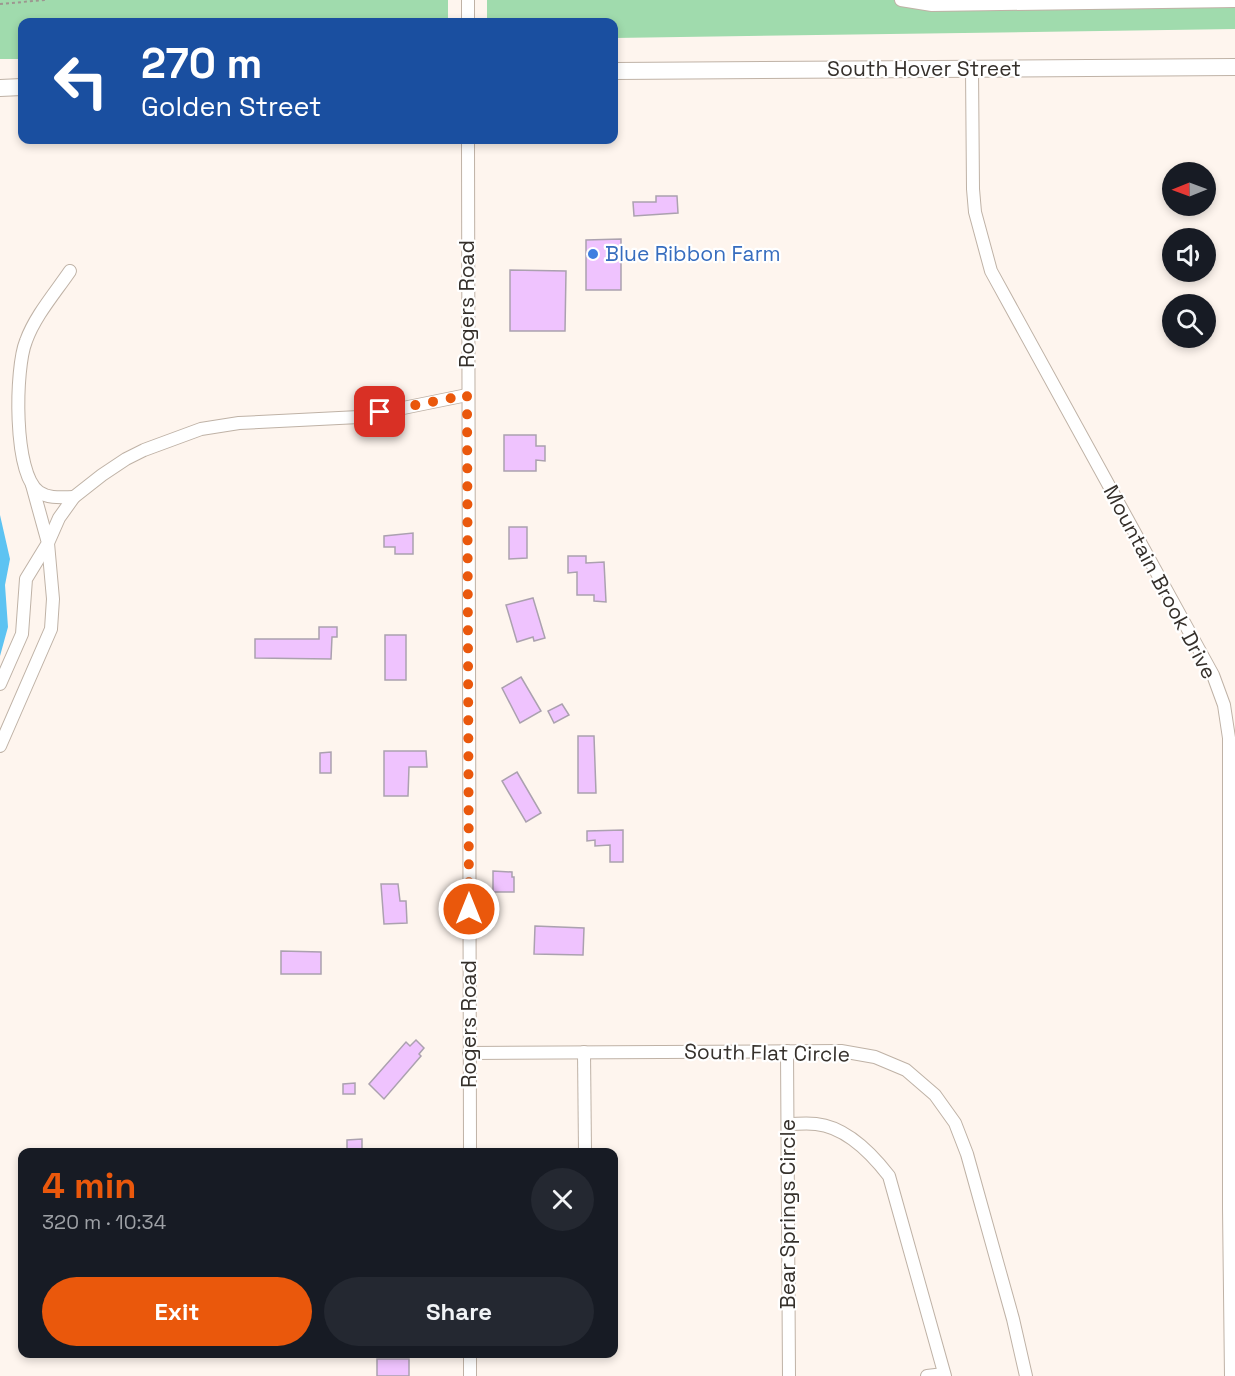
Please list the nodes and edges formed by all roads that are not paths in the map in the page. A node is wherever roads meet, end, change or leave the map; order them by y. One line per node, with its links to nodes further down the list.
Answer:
1 (468, 0): 7 (street)
2 (901, 0): 6 (street)
3 (1235, 1): 5 (street)
4 (970, 2): 5 (street); 6 (street)
5 (1114, 2)
6 (932, 3)
7 (468, 18)
8 (1235, 67): 9 (main road, South Hover Street)
9 (972, 69): 10 (main road, South Hover Street); 21 (street, Mountain Brook Drive)
10 (618, 71)
11 (18, 87): 12 (main road)
12 (0, 88)
13 (468, 144): 15 (street, Rogers Road)
14 (70, 271): 16 (street)
15 (467, 395): 17 (street); 25 (street, Rogers Road)
16 (32, 484): 17 (street); 18 (street)
17 (74, 497): 18 (street)
18 (48, 543): 19 (street); 20 (street)
19 (0, 684)
20 (0, 746)
21 (1232, 827): 22 (street, Mountain Brook Drive)
22 (1232, 1005): 29 (street, Mountain Brook Drive)
23 (585, 1052): 24 (street, South Flat Circle); 25 (street, South Flat Circle); 28 (street)
24 (787, 1052): 26 (street, Bear Springs Circle); 35 (street, South Flat Circle)
25 (470, 1053): 27 (street, Rogers Road)
26 (788, 1124): 31 (street); 33 (street, Bear Springs Circle)
27 (470, 1148)
28 (585, 1148)
29 (1232, 1208): 36 (street, Mountain Brook Drive)
30 (470, 1358): 32 (street)
31 (945, 1375): 34 (street)
32 (470, 1376)
33 (789, 1376)
34 (927, 1376)
35 (1026, 1376)
36 (1231, 1376)

